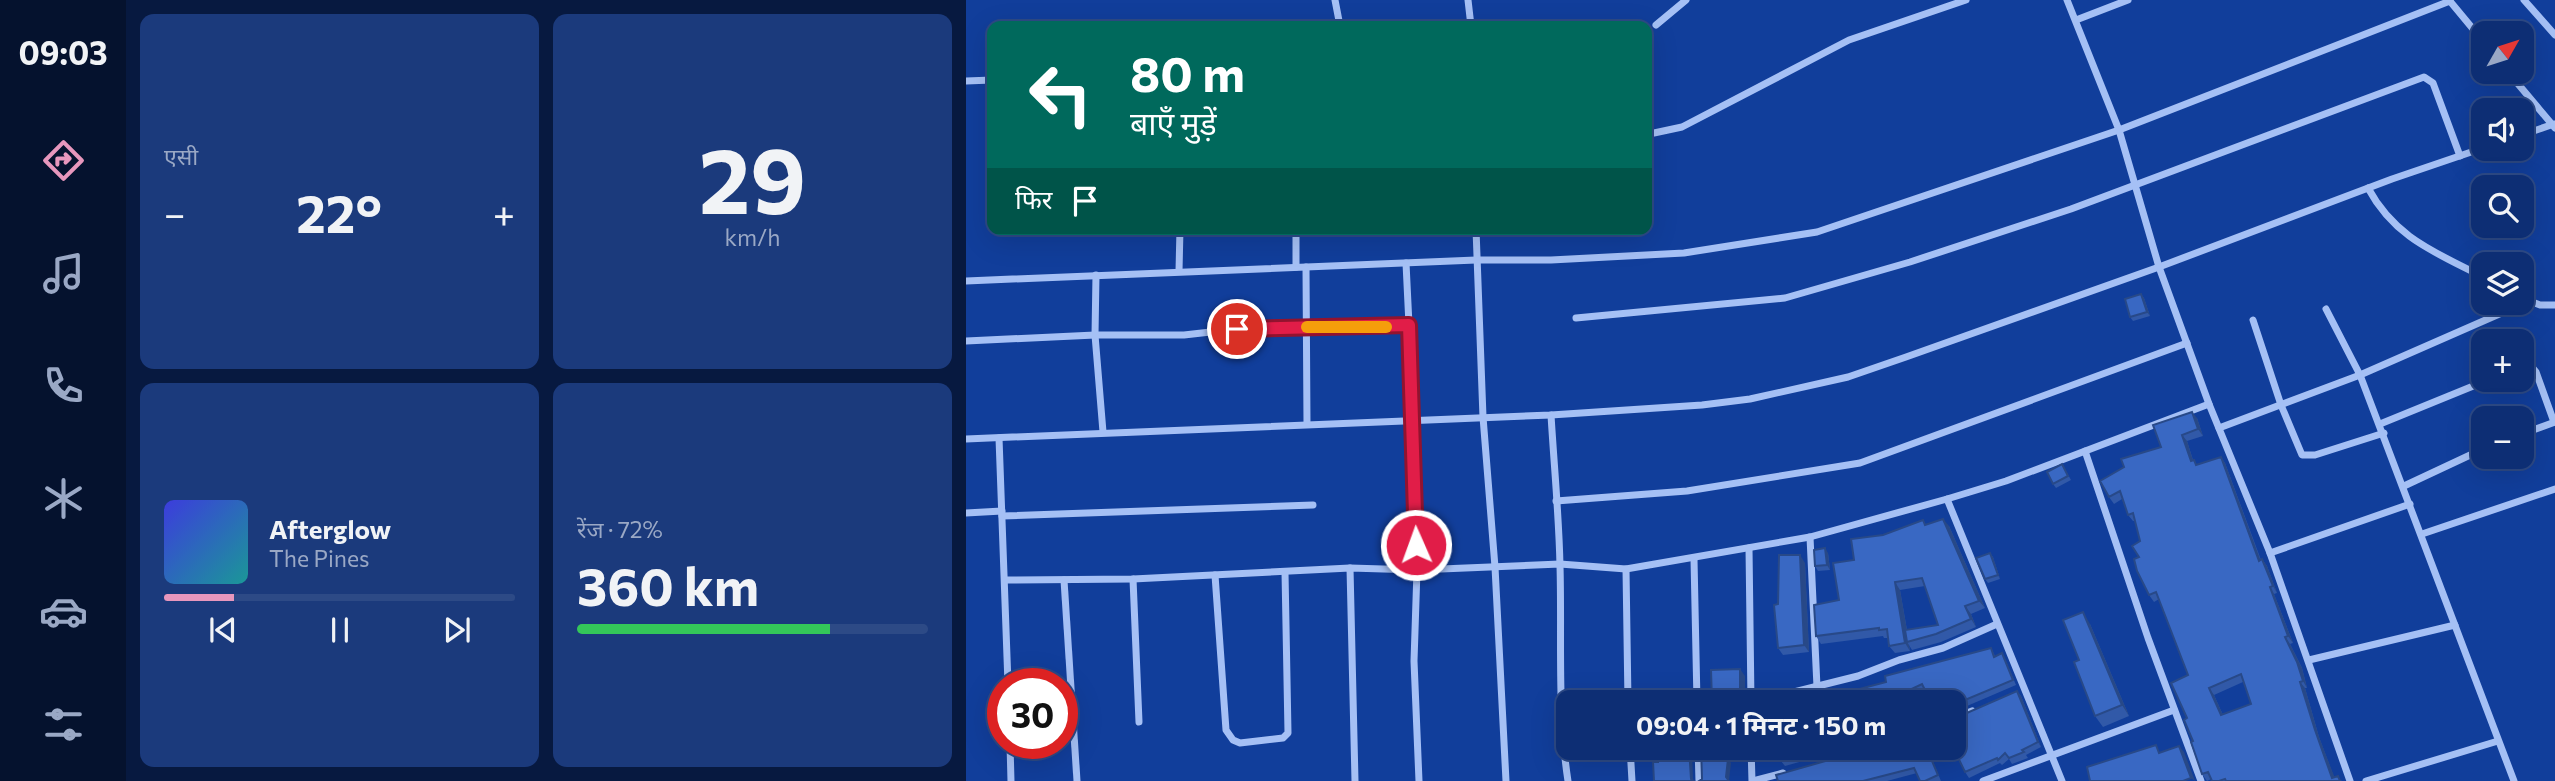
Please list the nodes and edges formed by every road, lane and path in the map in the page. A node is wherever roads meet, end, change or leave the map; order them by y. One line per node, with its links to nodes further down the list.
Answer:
1 (1335, 0): 10 (street)
2 (1468, 0): 11 (street)
3 (1686, 0): 12 (street)
4 (1966, 0): 21 (street)
5 (2067, 0): 9 (street)
6 (2128, 0): 9 (street)
7 (2524, 0): 14 (street)
8 (2450, 1): 13 (street); 19 (street)
9 (2076, 20): 19 (street)
10 (1339, 21)
11 (1470, 21)
12 (1656, 25)
13 (2471, 26)
14 (2555, 35)
15 (987, 80): 16 (street)
16 (966, 81)
17 (2518, 84): 18 (street)
18 (2554, 126): 20 (street)
19 (2119, 130): 24 (street); 29 (street)
20 (2534, 132)
21 (1654, 133)
22 (2471, 152): 23 (street)
23 (2460, 156): 24 (street); 25 (street)
24 (2136, 186): 33 (street); 42 (street)
25 (2368, 188): 33 (street); 35 (street)
26 (1180, 235): 34 (street)
27 (1296, 235): 31 (street)
28 (1476, 235): 29 (street)
29 (1476, 260): 30 (street); 55 (street)
30 (1406, 263): 32 (street); 44 (street)
31 (1296, 267): 32 (street); 34 (street)
32 (1306, 267): 45 (street)
33 (2159, 267): 48 (street); 54 (street)
34 (1179, 271): 36 (street)
35 (2471, 271)
36 (1096, 275): 37 (street); 46 (street)
37 (966, 281)
38 (2534, 303): 39 (street)
39 (2555, 305)
40 (2326, 309): 50 (street)
41 (2492, 315): 50 (street)
42 (1576, 318)
43 (2253, 320): 53 (street)
44 (1409, 325): 45 (street); 56 (street)
45 (1307, 327): 46 (street); 58 (street)
46 (1095, 335): 47 (street); 62 (street)
47 (966, 341)
48 (2187, 343): 52 (street); 71 (street)
49 (2534, 370): 57 (street)
50 (2360, 375): 53 (street); 59 (street)
51 (2471, 387): 59 (street)
52 (2209, 404): 60 (street); 66 (street)
53 (2281, 405): 60 (street); 63 (street)
54 (1551, 415): 55 (street); 71 (street)
55 (1483, 417): 56 (street); 82 (street)
56 (1412, 420): 58 (street); 85 (street)
57 (2555, 422): 61 (street)
58 (1307, 424): 62 (street)
59 (2380, 424): 63 (street)
60 (2219, 428): 79 (street)
61 (2534, 430)
62 (1102, 432): 64 (street)
63 (2384, 433): 68 (street)
64 (999, 438): 65 (street); 75 (street)
65 (966, 439)
66 (2085, 451): 70 (street); 103 (street)
67 (2471, 455): 68 (street)
68 (2404, 486): 72 (street)
69 (2555, 489): 76 (street)
70 (1947, 499): 77 (street); 91 (street)
71 (1556, 501): 81 (street)
72 (2410, 503): 76 (street); 79 (street)
73 (1313, 505): 75 (street)
74 (966, 513): 75 (street)
75 (1002, 514): 89 (street)
76 (2422, 534): 92 (street)
77 (1810, 537): 78 (street); 95 (street)
78 (1749, 548): 80 (street); 99 (street)
79 (2270, 553): 93 (street)
80 (1694, 559): 84 (street); 98 (street)
81 (1560, 564): 82 (street); 84 (street); 118 (street)
82 (1495, 566): 85 (street); 117 (street)
83 (1350, 568): 85 (street); 86 (street); 115 (street)
84 (1626, 569): 97 (street)
85 (1417, 570): 116 (street)
86 (1285, 572): 87 (street); 87 (street)
87 (1215, 575): 88 (street)
88 (1133, 579): 90 (street); 105 (street)
89 (1005, 580): 90 (street); 94 (street)
90 (1064, 580): 114 (street)
91 (1997, 624): 95 (street); 96 (street)
92 (2455, 625): 93 (street); 106 (street)
93 (2309, 660): 125 (street)
94 (1008, 668)
95 (1817, 688): 100 (street)
96 (2025, 688): 101 (street); 107 (street)
97 (1628, 690)
98 (1697, 690)
99 (1751, 690)
100 (1804, 690)
101 (2015, 692)
102 (1979, 708): 104 (street)
103 (2174, 710): 107 (street); 124 (street)
104 (1966, 714)
105 (1139, 722)
106 (2498, 741): 126 (street); 127 (street)
107 (2052, 756): 122 (street); 123 (street)
108 (1010, 759): 113 (street)
109 (1631, 760): 119 (street)
110 (1698, 760): 120 (street)
111 (1752, 760): 121 (street)
112 (1790, 771): 121 (street)
113 (1011, 781)
114 (1077, 781)
115 (1355, 781)
116 (1419, 781)
117 (1506, 781)
118 (1568, 781)
119 (1632, 781)
120 (1699, 781)
121 (1753, 781)
122 (1983, 781)
123 (2062, 781)
124 (2201, 781)
125 (2350, 781)
126 (2366, 781)
127 (2514, 781)

